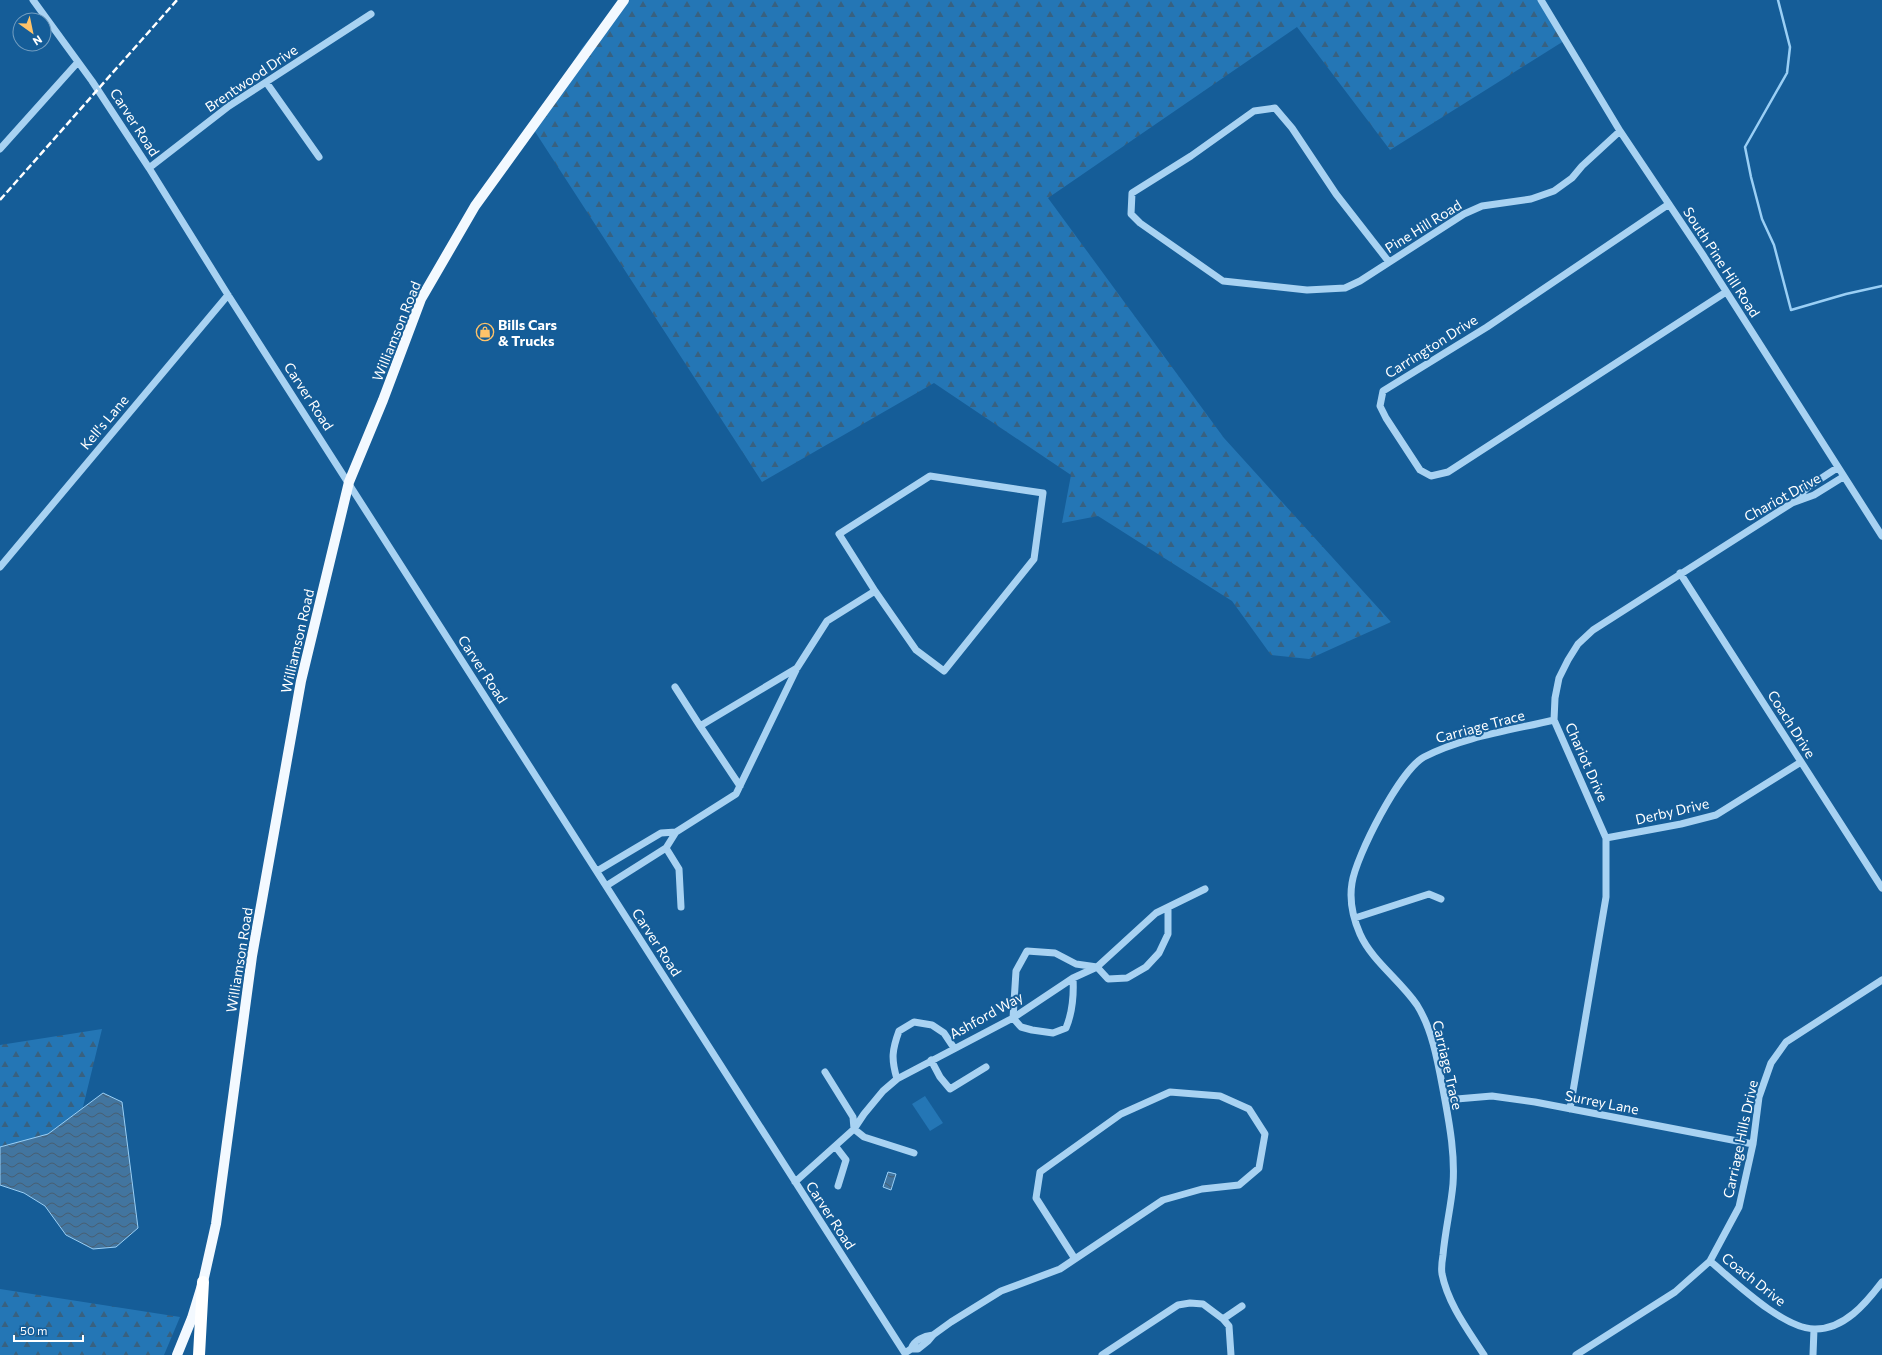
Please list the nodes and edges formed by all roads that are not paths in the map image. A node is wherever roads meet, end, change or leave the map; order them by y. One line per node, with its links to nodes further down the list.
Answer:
1 (33, 0): 5 (street, Carver Road)
2 (624, 0): 17 (main road, Williamson Road)
3 (1541, 0): 7 (street, South Pine Hill Road)
4 (371, 14): 6 (street, Brentwood Drive)
5 (78, 62): 8 (street); 10 (street, Carver Road)
6 (266, 82): 9 (street); 10 (street, Brentwood Drive)
7 (1620, 131): 11 (street, South Pine Hill Road); 12 (street, Pine Hill Road)
8 (0, 149)
9 (318, 157)
10 (150, 168): 14 (street, Carver Road)
11 (1669, 204): 13 (street, South Pine Hill Road); 13 (street, Carrington Drive)
12 (1389, 262): 12 (street, Pine Hill Road)
13 (1726, 292): 15 (street, South Pine Hill Road)
14 (228, 295): 17 (street, Carver Road); 20 (street, Kell's Lane)
15 (1837, 468): 16 (street, South Pine Hill Road); 18 (street)
16 (1843, 476): 18 (street, Chariot Drive); 19 (street, South Pine Hill Road)
17 (349, 482): 32 (street, Carver Road); 59 (main road, Williamson Road)
18 (1792, 503): 21 (street, Chariot Drive)
19 (1882, 536)
20 (0, 567)
21 (1680, 573): 25 (street, Chariot Drive); 27 (street, Coach Drive)
22 (875, 591): 22 (street); 23 (street)
23 (797, 668): 26 (street); 28 (street)
24 (675, 687): 26 (street)
25 (1554, 720): 30 (street, Chariot Drive); 39 (street, Carriage Trace)
26 (700, 726): 28 (street)
27 (1802, 762): 30 (street, Derby Drive); 34 (street, Coach Drive)
28 (740, 786): 29 (street)
29 (676, 832): 31 (street); 32 (street)
30 (1606, 838): 50 (street, Chariot Drive)
31 (666, 848): 33 (street); 37 (street)
32 (597, 871): 33 (street, Carver Road)
33 (606, 886): 55 (street, Carver Road)
34 (1882, 888)
35 (1205, 889): 38 (street, Ashford Way)
36 (1441, 899): 39 (street)
37 (681, 907)
38 (1168, 908): 40 (street, Ashford Way); 40 (street)
39 (1355, 918): 49 (street, Carriage Trace)
40 (1097, 967): 41 (street, Ashford Way); 43 (street)
41 (1073, 978): 43 (street, Ashford Way); 43 (street)
42 (1882, 980): 52 (street, Carriage Hills Drive)
43 (1013, 1018): 44 (street, Ashford Way)
44 (954, 1048): 45 (street, Ashford Way); 48 (street)
45 (931, 1060): 46 (street); 48 (street, Ashford Way)
46 (986, 1067)
47 (825, 1072): 51 (street)
48 (897, 1078): 51 (street, Ashford Way)
49 (1445, 1100): 50 (street, Surrey Lane); 69 (street, Carriage Trace)
50 (1570, 1109): 52 (street, Surrey Lane)
51 (854, 1129): 53 (street, Ashford Way); 54 (street)
52 (1753, 1144): 58 (street, Carriage Hills Drive)
53 (836, 1147): 55 (street, Ashford Way); 56 (street)
54 (914, 1153)
55 (795, 1182): 64 (street, Carver Road)
56 (838, 1186)
57 (1075, 1259): 57 (street); 64 (street)
58 (1710, 1261): 63 (street, Coach Drive); 70 (street, Carriage Hills Drive)
59 (203, 1282): 65 (main road, Williamson Road); 66 (highway)
60 (1882, 1282): 63 (street, Coach Drive)
61 (1242, 1306): 62 (street)
62 (1223, 1319): 67 (street); 68 (street)
63 (1814, 1329): 71 (street)
64 (908, 1352)
65 (177, 1355)
66 (199, 1355)
67 (1102, 1355)
68 (1231, 1355)
69 (1484, 1355)
70 (1576, 1355)
71 (1813, 1355)

